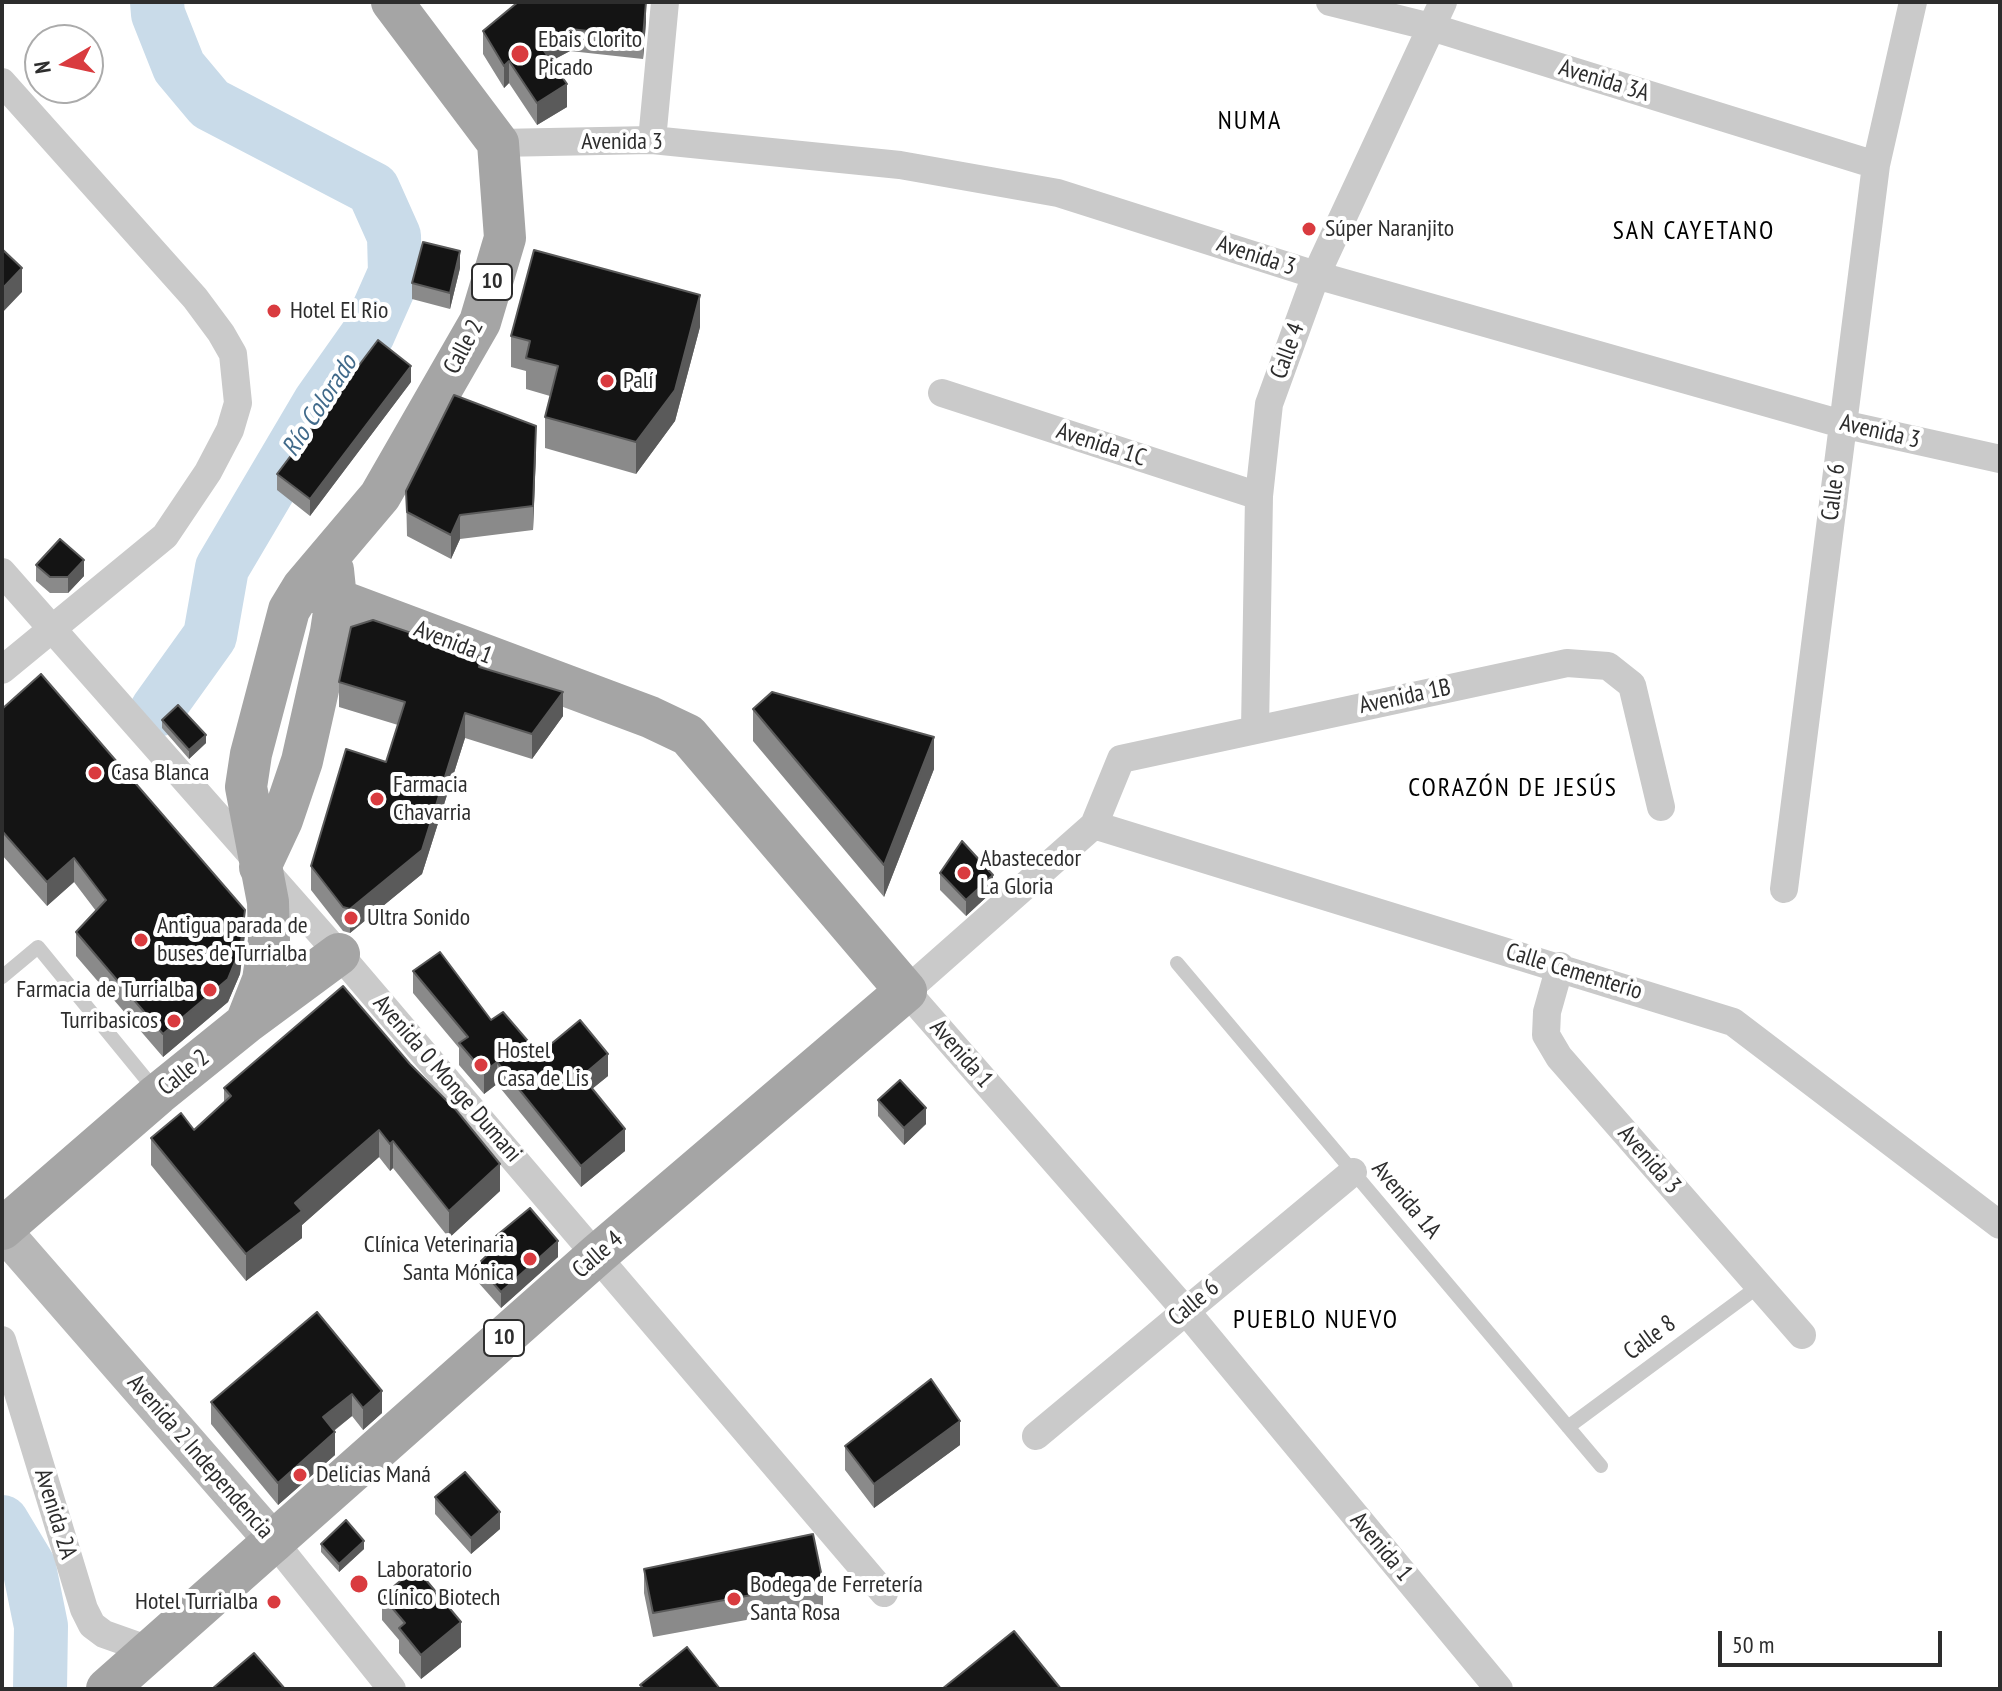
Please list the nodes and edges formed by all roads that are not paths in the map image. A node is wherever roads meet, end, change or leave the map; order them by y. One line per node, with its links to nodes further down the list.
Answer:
1 (392, 2): 8 (main road)
2 (665, 2): 7 (street)
3 (1330, 2): 5 (street, Avenida 3A)
4 (1913, 2): 9 (street, Calle 6)
5 (1437, 15): 9 (street, Avenida 3A); 10 (street, Calle 4)
6 (6, 96): 17 (street)
7 (652, 140): 8 (street, Avenida 3); 10 (street, Avenida 3)
8 (498, 143): 16 (main road, Calle 2 / 10)
9 (1876, 165): 12 (street, Calle 6)
10 (1316, 275): 12 (street, Avenida 3); 14 (street, Calle 4)
11 (942, 393): 14 (street, Avenida 1C)
12 (1842, 424): 13 (street, Avenida 3); 25 (street, Calle 6)
13 (2000, 459)
14 (1259, 496): 19 (street, Calle 4)
15 (2, 572): 17 (street, Avenida 0 Monge Dumani)
16 (319, 593): 22 (main road, Calle 2); 24 (main road, Calle 2 / 10); 30 (main road, Avenida 1)
17 (52, 629): 18 (street); 20 (street, Avenida 0 Monge Dumani)
18 (2, 670)
19 (1255, 729): 21 (street, Avenida 1B); 23 (street, Avenida 1B)
20 (186, 781): 22 (street); 24 (street, Avenida 0 Monge Dumani)
21 (1661, 807)
22 (250, 813): 24 (main road, Calle 2)
23 (1094, 825): 28 (street, Calle Cementerio); 30 (street, Calle 4)
24 (260, 867): 26 (street, Avenida 0 Monge Dumani); 31 (main road, Calle 2)
25 (1784, 889)
26 (339, 954): 31 (main road); 36 (street, Avenida 0 Monge Dumani)
27 (1177, 963): 33 (lane, Avenida 1A)
28 (1560, 966): 34 (street, Calle Cementerio); 37 (street, Avenida 3)
29 (2, 977): 32 (lane)
30 (906, 991): 36 (main road, Calle 4 / 10); 38 (street, Avenida 1)
31 (246, 1023): 32 (main road, Calle 2)
32 (158, 1094): 35 (main road, Calle 2)
33 (1353, 1172): 38 (street, Calle 6); 41 (lane, Avenida 1A)
34 (2000, 1225)
35 (2, 1230): 44 (street, Avenida 2 Independencia)
36 (598, 1254): 44 (main road, Calle 4 / 10); 45 (street, Avenida 0 Monge Dumani)
37 (1759, 1286): 39 (street, Avenida 3); 41 (lane, Calle 8)
38 (1185, 1310): 42 (street, Calle 6); 49 (street, Avenida 1)
39 (1802, 1335)
40 (2, 1340): 46 (street, Avenida 2A)
41 (1568, 1427): 43 (lane, Avenida 1A)
42 (1036, 1436)
43 (1601, 1466)
44 (275, 1543): 46 (main road, Calle 4 / 10); 48 (street, Avenida 2 Independencia)
45 (884, 1593)
46 (152, 1651): 47 (main road, Calle 4 / 10)
47 (107, 1689)
48 (392, 1689)
49 (1499, 1689)

